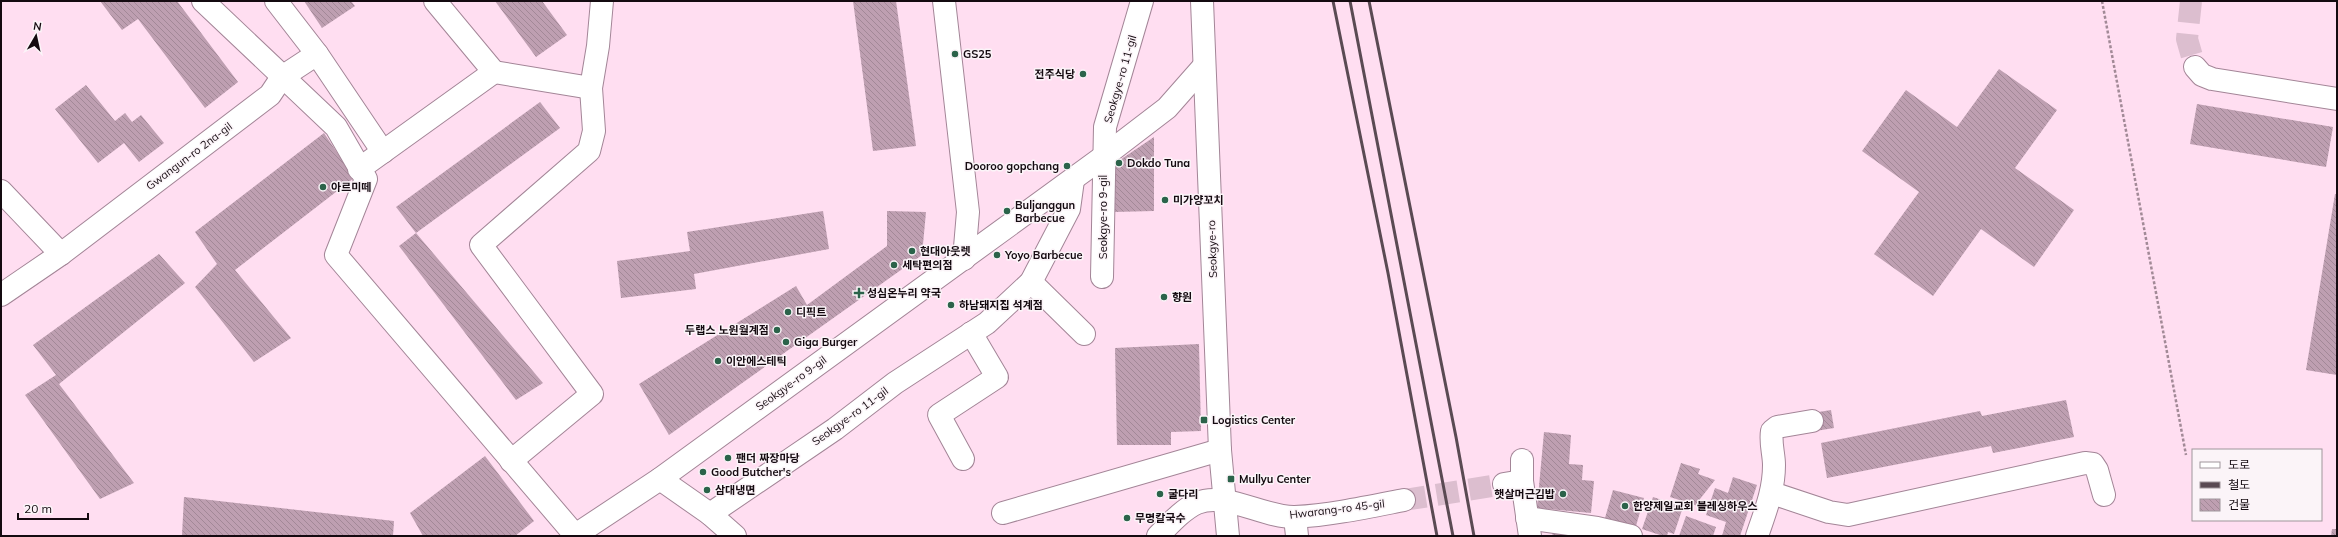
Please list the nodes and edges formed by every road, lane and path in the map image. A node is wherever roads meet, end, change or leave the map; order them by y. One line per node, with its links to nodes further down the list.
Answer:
1 (203, 1): 13 (street)
2 (276, 1): 9 (street)
3 (435, 1): 12 (street)
4 (602, 1): 14 (street)
5 (944, 1): 22 (street)
6 (1142, 1): 17 (street, Seokgye-ro 11-gil)
7 (1202, 1): 10 (street, Seokgye-ro)
8 (2102, 1): 30 (path)
9 (317, 54): 13 (street); 16 (street)
10 (1204, 66): 17 (street, Seokgye-ro 9-gil); 29 (street, Seokgye-ro)
11 (2195, 67): 15 (street)
12 (494, 72): 14 (street); 16 (street)
13 (282, 77): 18 (street); 21 (street, Gwangun-ro 2na-gil)
14 (591, 88): 32 (street)
15 (2337, 99)
16 (383, 152): 18 (street)
17 (1104, 158): 19 (street, Seokgye-ro 9-gil); 23 (street, Seokgye-ro 9-gil)
18 (359, 169): 32 (street)
19 (1073, 180): 22 (street, Seokgye-ro 9-gil); 24 (street, Seokgye-ro 11-gil)
20 (1, 191): 21 (street)
21 (61, 254): 25 (street, Gwangun-ro 2na-gil)
22 (964, 259): 34 (street, Seokgye-ro 9-gil)
23 (1102, 277)
24 (1031, 282): 26 (street, Seokgye-ro 11-gil); 27 (street)
25 (1, 295)
26 (971, 333): 31 (street); 40 (street, Seokgye-ro 11-gil)
27 (1084, 334)
28 (1812, 421): 35 (street)
29 (1220, 450): 37 (street, Seokgye-ro); 39 (street)
30 (2186, 455)
31 (963, 459)
32 (511, 461): 43 (street)
33 (1516, 475): 42 (street)
34 (660, 478): 40 (street); 43 (street, Seokgye-ro 9-gil)
35 (1772, 493): 36 (street); 48 (street)
36 (2104, 495)
37 (1224, 500): 41 (street, Hwarang-ro 45-gil); 45 (street); 46 (street, Seokgye-ro)
38 (1404, 500): 41 (street, Hwarang-ro 45-gil)
39 (1003, 513)
40 (710, 514): 44 (street)
41 (1296, 526)
42 (1529, 527): 47 (street)
43 (574, 536)
44 (735, 536)
45 (1158, 536)
46 (1228, 536)
47 (1631, 536)
48 (1757, 536)

